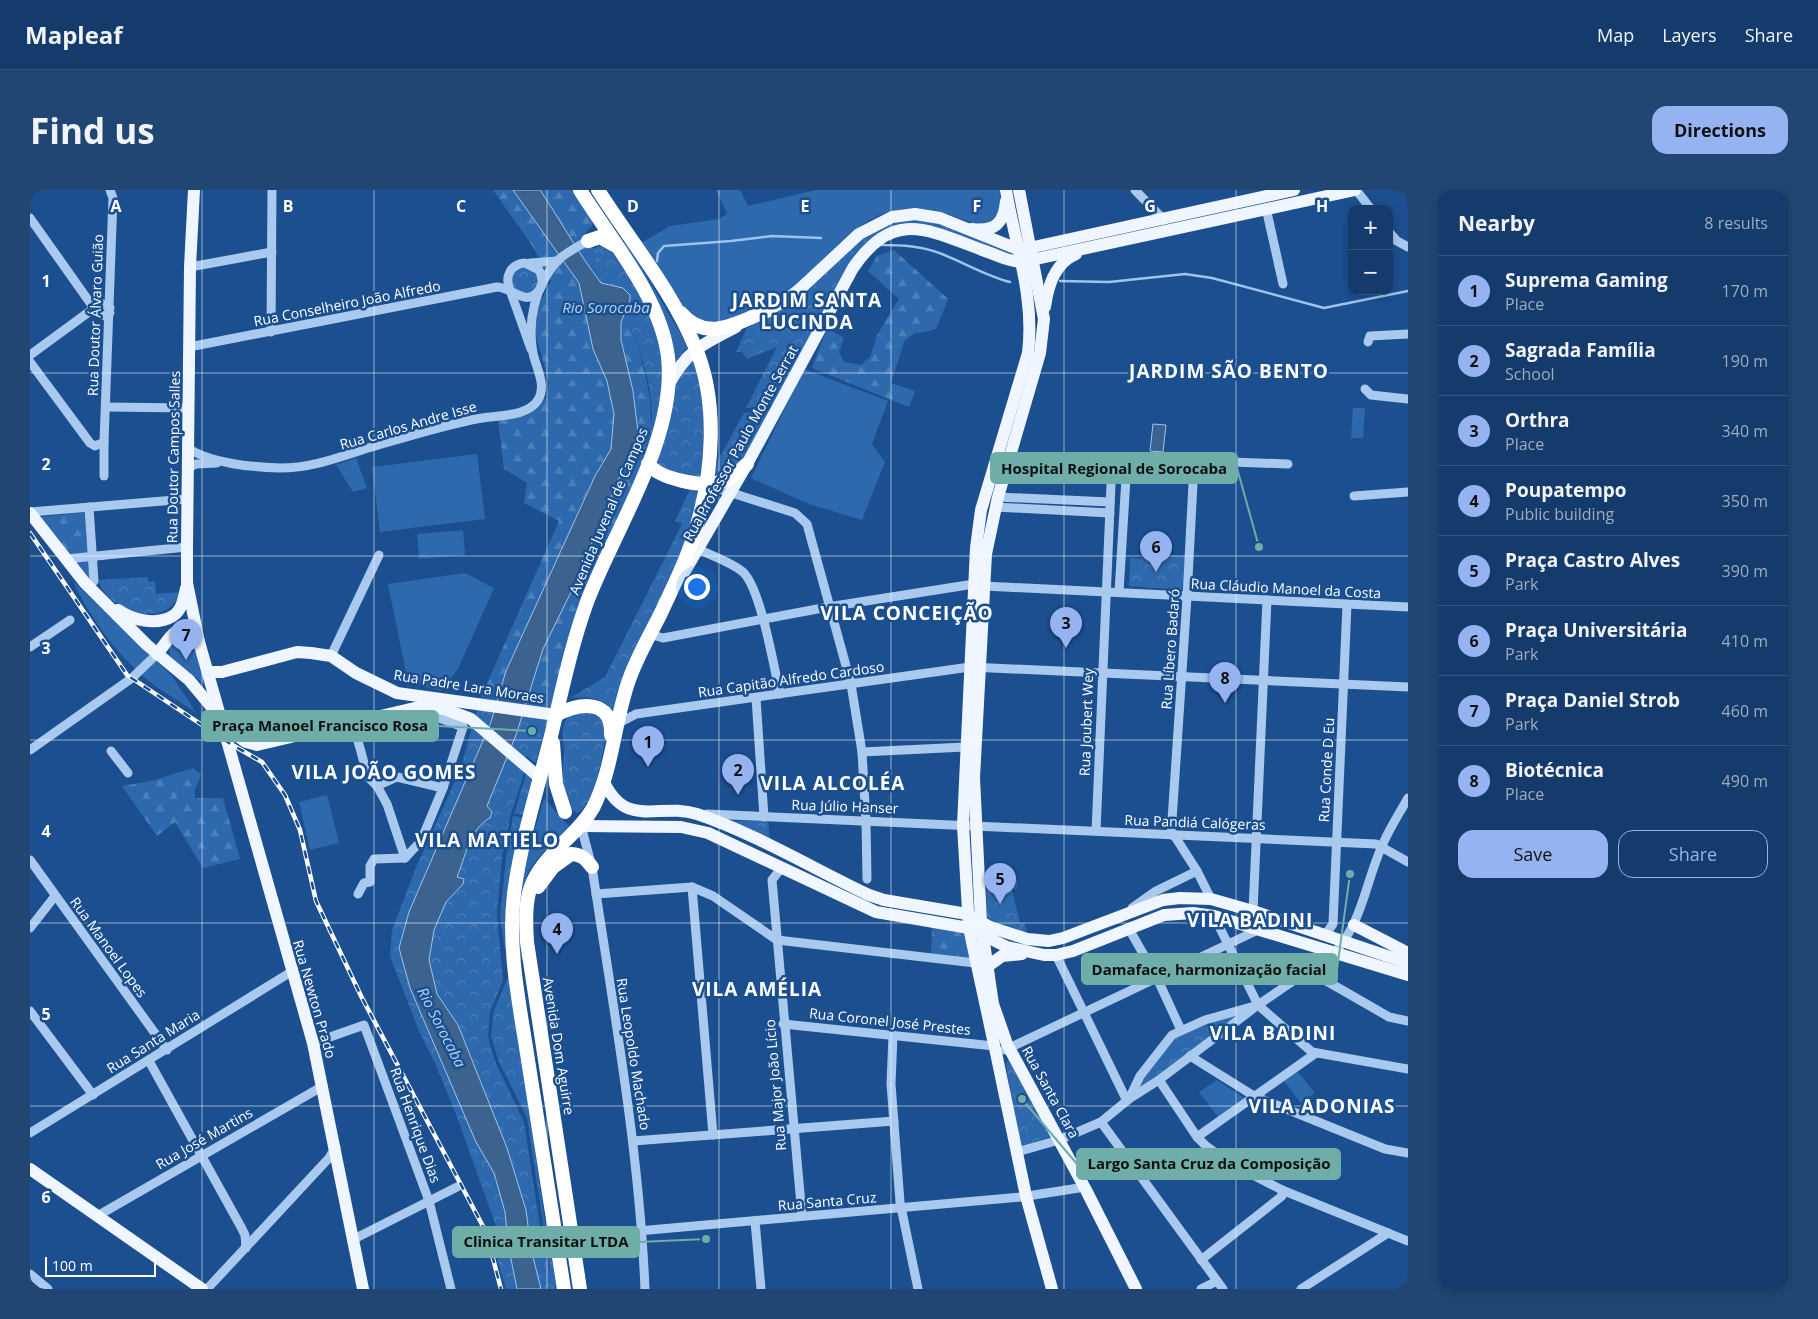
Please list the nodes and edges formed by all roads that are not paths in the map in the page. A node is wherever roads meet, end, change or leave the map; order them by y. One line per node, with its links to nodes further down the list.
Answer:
1 (110, 190): 34 (street, Rua Doutor Álvaro Guião)
2 (194, 190): 28 (main road, Rua Doutor Campos Salles)
3 (272, 190): 24 (street)
4 (580, 190): 13 (highway, Avenida Juvenal de Campos)
5 (598, 190): 20 (highway)
6 (1135, 190): 15 (street)
7 (1294, 190): 10 (main road)
8 (1356, 190): 11 (main road); 12 (street)
9 (1014, 191): 16 (main road); 25 (main road)
10 (1277, 192): 11 (main road)
11 (1261, 198): 15 (main road); 23 (main road); 29 (street)
12 (1368, 205)
13 (597, 217): 17 (highway, Avenida Juvenal de Campos); 19 (highway)
14 (30, 218): 33 (street)
15 (1164, 220): 25 (main road)
16 (962, 227): 25 (main road); 35 (main road)
17 (605, 230): 19 (street); 20 (highway); 21 (highway, Avenida Juvenal de Campos)
18 (1393, 236): 22 (street)
19 (588, 241): 21 (highway); 26 (street)
20 (633, 243): 32 (highway)
21 (615, 246): 45 (highway, Avenida Juvenal de Campos)
22 (1408, 247)
23 (1086, 250): 25 (main road); 36 (main road)
24 (272, 252): 28 (street); 37 (street)
25 (1026, 255): 36 (main road); 57 (main road, Rua Professor Paulo Monte Serrat); 80 (main road)
26 (558, 261): 27 (street); 30 (street, Rua Carlos Andre Isse)
27 (530, 263): 30 (street); 31 (street)
28 (190, 267): 40 (main road, Rua Doutor Campos Salles)
29 (1283, 284)
30 (542, 287): 31 (street); 42 (street, Rua Carlos Andre Isse)
31 (510, 290): 37 (street, Rua Conselheiro João Alfredo); 42 (street, Rua Carlos Andre Isse)
32 (669, 298): 35 (highway); 41 (highway)
33 (94, 308): 34 (street); 43 (street)
34 (110, 310): 48 (street, Rua Doutor Álvaro Guião)
35 (769, 310): 41 (main road)
36 (1044, 319): 69 (main road)
37 (271, 332): 40 (street, Rua Conselheiro João Alfredo)
38 (1408, 334): 39 (street)
39 (1368, 342)
40 (189, 346): 49 (main road, Rua Doutor Campos Salles)
41 (696, 348): 45 (main road); 62 (highway)
42 (533, 353): 55 (street, Rua Carlos Andre Isse)
43 (30, 355)
44 (30, 362): 50 (street)
45 (668, 386): 56 (highway, Avenida Juvenal de Campos)
46 (1365, 390): 47 (street)
47 (1408, 399)
48 (106, 407): 49 (street); 51 (street, Rua Doutor Álvaro Guião)
49 (188, 408): 52 (main road, Rua Doutor Campos Salles)
50 (90, 443): 51 (street); 53 (street)
51 (102, 443): 53 (street, Rua Doutor Álvaro Guião)
52 (189, 449): 55 (street, Rua Carlos Andre Isse); 60 (main road, Rua Doutor Campos Salles)
53 (103, 458): 61 (street, Rua Doutor Álvaro Guião)
54 (1126, 462): 59 (street); 65 (street); 67 (street, Rua Joubert Wey)
55 (232, 463): 60 (street, Rua Carlos Andre Isse)
56 (648, 464): 62 (highway); 111 (highway, Avenida Juvenal de Campos)
57 (747, 464): 62 (highway); 63 (main road, Rua Professor Paulo Monte Serrat)
58 (1288, 464): 59 (street)
59 (1194, 465): 84 (street, Rua Líbero Badaró)
60 (188, 468): 68 (main road, Rua Doutor Campos Salles)
61 (104, 476)
62 (705, 485): 63 (street); 89 (highway)
63 (730, 491): 74 (main road, Rua Professor Paulo Monte Serrat); 87 (street)
64 (1408, 492): 66 (street)
65 (1124, 496): 67 (street); 82 (street)
66 (1354, 496)
67 (1110, 498): 69 (street); 72 (street, Rua Joubert Wey)
68 (187, 500): 70 (street); 73 (main road, Rua Doutor Campos Salles)
69 (997, 502): 72 (street); 80 (main road)
70 (89, 507): 71 (street); 75 (street)
71 (30, 512): 77 (main road)
72 (1110, 513): 81 (street, Rua Joubert Wey)
73 (187, 548): 75 (street); 79 (main road, Rua Doutor Campos Salles)
74 (698, 549): 89 (main road, Rua Professor Paulo Monte Serrat); 90 (street)
75 (93, 555): 77 (street); 78 (street)
76 (379, 555): 96 (street)
77 (66, 559): 78 (main road)
78 (85, 583): 83 (main road)
79 (188, 583): 83 (main road); 93 (main road, Rua Doutor Campos Salles)
80 (979, 585): 81 (street, Rua Cláudio Manoel da Costa); 87 (street, Rua Cláudio Manoel da Costa); 97 (main road)
81 (1106, 592): 82 (street, Rua Cláudio Manoel da Costa); 99 (street, Rua Joubert Wey)
82 (1118, 592): 84 (street, Rua Cláudio Manoel da Costa)
83 (97, 595): 95 (main road)
84 (1188, 597): 85 (street, Rua Cláudio Manoel da Costa); 100 (street, Rua Líbero Badaró)
85 (1267, 600): 86 (street, Rua Cláudio Manoel da Costa); 102 (street)
86 (1346, 604): 88 (street, Rua Cláudio Manoel da Costa); 104 (street, Rua Conde D Eu)
87 (828, 607): 90 (street, Rua Cláudio Manoel da Costa); 103 (street)
88 (1408, 607)
89 (660, 614): 92 (highway)
90 (762, 618): 92 (street, Rua Cláudio Manoel da Costa); 107 (street)
91 (70, 620): 94 (street)
92 (649, 634): 112 (highway)
93 (199, 642): 95 (main road); 98 (main road, Rua Doutor Campos Salles)
94 (30, 647)
95 (157, 654): 101 (main road); 118 (street)
96 (331, 656): 98 (main road, Rua Padre Lara Moraes); 106 (main road, Rua Padre Lara Moraes)
97 (975, 667): 99 (street, Rua Capitão Alfredo Cardoso); 103 (street, Rua Capitão Alfredo Cardoso); 117 (main road); 133 (main road)
98 (209, 672): 114 (main road, Rua Doutor Campos Salles)
99 (1102, 672): 100 (street, Rua Capitão Alfredo Cardoso); 135 (street, Rua Joubert Wey)
100 (1182, 675): 102 (street, Rua Capitão Alfredo Cardoso); 136 (street, Rua Líbero Badaró)
101 (190, 680): 114 (main road); 121 (main road)
102 (1263, 680): 104 (street, Rua Capitão Alfredo Cardoso); 137 (street)
103 (851, 684): 107 (street, Rua Capitão Alfredo Cardoso); 120 (street)
104 (1344, 684): 105 (street, Rua Capitão Alfredo Cardoso); 138 (street, Rua Conde D Eu)
105 (1408, 687)
106 (388, 690): 110 (main road); 111 (main road, Rua Padre Lara Moraes)
107 (780, 694): 108 (street, Rua Capitão Alfredo Cardoso)
108 (756, 698): 112 (street, Rua Capitão Alfredo Cardoso); 131 (street)
109 (408, 710): 110 (main road); 124 (main road); 127 (street)
110 (388, 715): 113 (main road)
111 (556, 715): 115 (highway, Avenida Juvenal de Campos); 122 (highway)
112 (618, 721): 122 (highway)
113 (354, 723): 116 (main road); 126 (street)
114 (224, 724): 116 (main road); 121 (main road, Rua Newton Prado)
115 (552, 733): 124 (highway); 129 (highway)
116 (246, 742): 121 (main road)
117 (965, 747): 120 (street); 133 (main road)
118 (30, 750)
119 (111, 751): 123 (street)
120 (862, 752): 132 (street)
121 (231, 753): 177 (main road, Rua Newton Prado)
122 (608, 758): 125 (highway, Avenida Dom Aguirre)
123 (128, 773)
124 (540, 778): 129 (highway); 240 (highway)
125 (604, 782): 130 (main road); 134 (highway, Avenida Dom Aguirre)
126 (377, 786): 127 (street); 140 (street)
127 (443, 788): 140 (street)
128 (1408, 798): 139 (street)
129 (565, 812): 134 (highway)
130 (695, 814): 131 (street, Rua Júlio Hanser); 156 (main road)
131 (764, 817): 132 (street, Rua Júlio Hanser)
132 (866, 821): 133 (street, Rua Júlio Hanser); 146 (street)
133 (969, 825): 135 (street, Rua Pandiá Calógeras); 156 (main road); 158 (main road, Rua Santa Clara)
134 (581, 826): 143 (street, Rua Leopoldo Machado); 144 (main road); 153 (highway, Avenida Dom Aguirre)
135 (1096, 831): 136 (street, Rua Pandiá Calógeras)
136 (1172, 835): 137 (street, Rua Pandiá Calógeras); 145 (street)
137 (1256, 838): 138 (street, Rua Pandiá Calógeras); 154 (street)
138 (1336, 842): 139 (street, Rua Pandiá Calógeras); 164 (street, Rua Conde D Eu)
139 (1382, 846): 142 (street, Rua Pandiá Calógeras); 159 (street)
140 (405, 858): 148 (street)
141 (30, 860): 150 (street, Rua Manoel Lopes)
142 (1408, 862)
143 (592, 867): 149 (street, Rua Leopoldo Machado); 153 (highway)
144 (785, 870): 161 (main road); 166 (street, Rua Major João Lício)
145 (1198, 874): 151 (street); 152 (street); 155 (street)
146 (867, 879)
147 (692, 887): 149 (street); 166 (street); 204 (street)
148 (358, 894)
149 (596, 894): 207 (street, Rua Leopoldo Machado)
150 (55, 896): 160 (street); 189 (street, Rua Manoel Lopes)
151 (1188, 898): 152 (main road); 155 (main road)
152 (1211, 899): 154 (main road)
153 (525, 907): 228 (highway, Avenida Dom Aguirre)
154 (1253, 911): 164 (main road)
155 (1126, 913): 158 (main road)
156 (967, 914): 158 (main road); 161 (main road)
157 (1214, 916): 162 (main road); 163 (main road); 168 (street)
158 (981, 922): 165 (main road, Rua Santa Clara)
159 (1354, 924): 167 (street); 171 (main road)
160 (30, 928)
161 (969, 928): 165 (main road); 173 (main road)
162 (1129, 929): 172 (main road); 179 (street)
163 (1260, 929): 168 (street); 169 (main road)
164 (1325, 935): 167 (main road)
165 (984, 937): 170 (main road); 175 (main road, Rua Santa Clara)
166 (777, 940): 173 (street); 184 (street, Rua Major João Lício)
167 (1344, 942): 169 (street); 174 (main road)
168 (1230, 944): 179 (street); 180 (street)
169 (1335, 952): 176 (street); 178 (main road)
170 (1031, 953): 172 (main road); 175 (main road)
171 (1408, 953)
172 (1056, 955): 182 (street)
173 (975, 963): 188 (main road)
174 (1408, 963)
175 (988, 966): 188 (main road, Rua Santa Clara)
176 (1309, 971): 180 (street); 183 (street)
177 (291, 972): 187 (main road, Rua Newton Prado); 189 (street, Rua Santa Maria)
178 (1408, 975)
179 (1157, 978): 182 (street); 185 (street)
180 (1258, 1005): 185 (street); 190 (street); 191 (street)
181 (30, 1011): 197 (street)
182 (1084, 1013): 188 (street); 199 (street)
183 (1408, 1021)
184 (783, 1024): 186 (street, Rua Coronel José Prestes); 202 (street, Rua Major João Lício)
185 (1180, 1030): 196 (street)
186 (894, 1036): 188 (street, Rua Coronel José Prestes); 200 (street)
187 (313, 1043): 195 (main road, Rua Newton Prado); 219 (street, Rua Henrique Dias)
188 (1002, 1046): 206 (main road, Rua Santa Clara); 209 (main road)
189 (167, 1050): 192 (street, Rua Santa Maria)
190 (1316, 1053): 193 (street); 198 (street)
191 (1190, 1056): 194 (street); 198 (street)
192 (149, 1061): 197 (street, Rua Santa Maria); 211 (street)
193 (1408, 1069)
194 (1159, 1080): 196 (street); 205 (street)
195 (323, 1086): 208 (main road, Rua Newton Prado); 211 (street, Rua José Martins)
196 (1137, 1089): 199 (street)
197 (94, 1095): 203 (street, Rua Santa Maria)
198 (1254, 1096): 205 (street); 210 (street)
199 (1128, 1100): 201 (street)
200 (894, 1121): 202 (street); 220 (street)
201 (1101, 1122): 206 (street); 232 (street)
202 (794, 1130): 204 (street); 222 (street, Rua Major João Lício)
203 (30, 1133)
204 (713, 1135): 207 (street)
205 (1197, 1137): 217 (street)
206 (1059, 1138): 209 (street); 215 (main road, Rua Santa Clara)
207 (633, 1140): 226 (street, Rua Leopoldo Machado)
208 (336, 1147): 212 (street); 213 (main road, Rua Newton Prado)
209 (1017, 1151): 218 (main road)
210 (1408, 1152)
211 (202, 1155): 221 (street, Rua José Martins); 224 (street)
212 (324, 1163): 213 (street); 225 (street)
213 (339, 1166): 229 (main road, Rua Newton Prado)
214 (30, 1169): 221 (main road)
215 (1084, 1185): 218 (street, Rua Santa Cruz); 246 (main road, Rua Santa Clara)
216 (456, 1187): 219 (street)
217 (1282, 1190): 227 (street); 232 (street)
218 (1026, 1196): 220 (street, Rua Santa Cruz); 245 (main road)
219 (429, 1201): 229 (street); 239 (street, Rua Henrique Dias)
220 (901, 1208): 222 (street, Rua Santa Cruz); 244 (street)
221 (99, 1215): 236 (main road)
222 (802, 1216): 223 (street, Rua Santa Cruz)
223 (755, 1221): 226 (street, Rua Santa Cruz); 243 (street)
224 (241, 1227): 225 (street); 231 (street)
225 (261, 1231): 231 (street)
226 (642, 1232): 228 (street, Rua Santa Cruz); 242 (street, Rua Leopoldo Machado)
227 (1388, 1233): 230 (street); 249 (street)
228 (571, 1237): 241 (highway, Avenida Dom Aguirre)
229 (354, 1239): 238 (main road, Rua Newton Prado)
230 (1408, 1241)
231 (246, 1248): 237 (street)
232 (1202, 1260): 234 (street)
233 (30, 1274): 235 (street)
234 (1217, 1281): 247 (street); 248 (street)
235 (48, 1289)
236 (202, 1289)
237 (207, 1289)
238 (363, 1289)
239 (451, 1289)
240 (564, 1289)
241 (580, 1289)
242 (645, 1289)
243 (761, 1289)
244 (918, 1289)
245 (1052, 1289)
246 (1136, 1289)
247 (1201, 1289)
248 (1223, 1289)
249 (1301, 1289)

